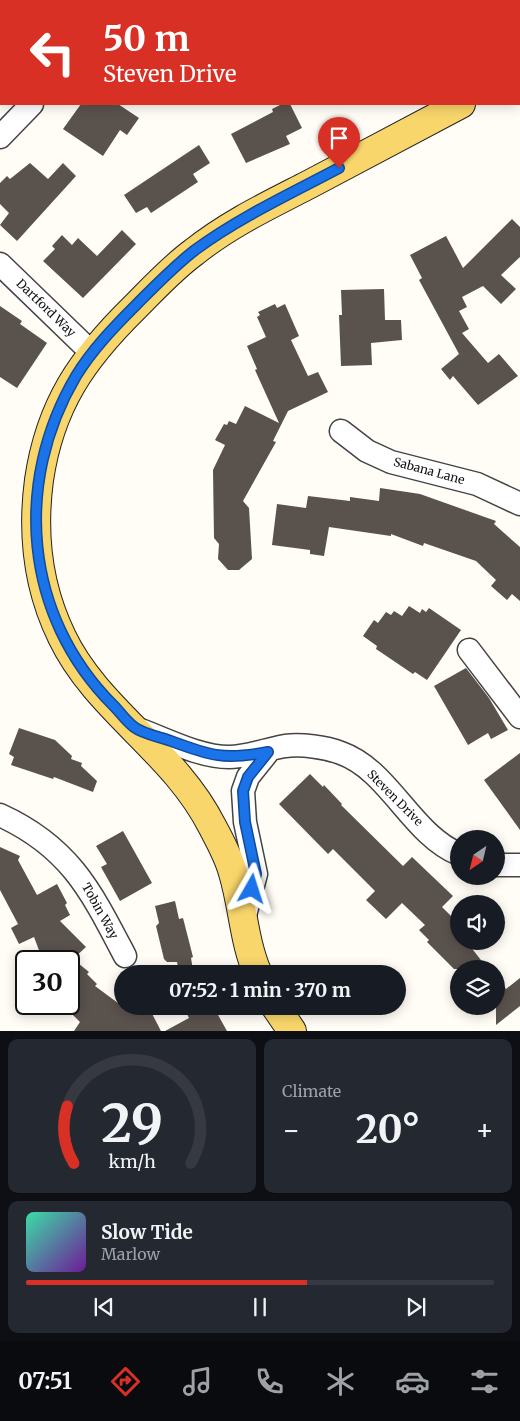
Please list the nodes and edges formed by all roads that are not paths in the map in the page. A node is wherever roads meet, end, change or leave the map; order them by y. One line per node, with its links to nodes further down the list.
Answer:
1 (31, 105): 3 (street)
2 (459, 105): 5 (main road)
3 (0, 137)
4 (0, 264): 5 (street, Dartford Way)
5 (91, 352): 10 (main road)
6 (341, 431): 7 (street, Sabana Lane)
7 (520, 504)
8 (470, 650): 9 (street)
9 (520, 717)
10 (135, 728): 11 (street, Steven Drive); 16 (main road)
11 (268, 752): 13 (street, Steven Drive); 16 (street)
12 (0, 815): 17 (street, Tobin Way)
13 (450, 849)
14 (520, 864): 15 (street)
15 (505, 865)
16 (244, 919): 18 (main road)
17 (125, 956)
18 (254, 965)
19 (281, 1015): 20 (main road)
20 (292, 1031)

